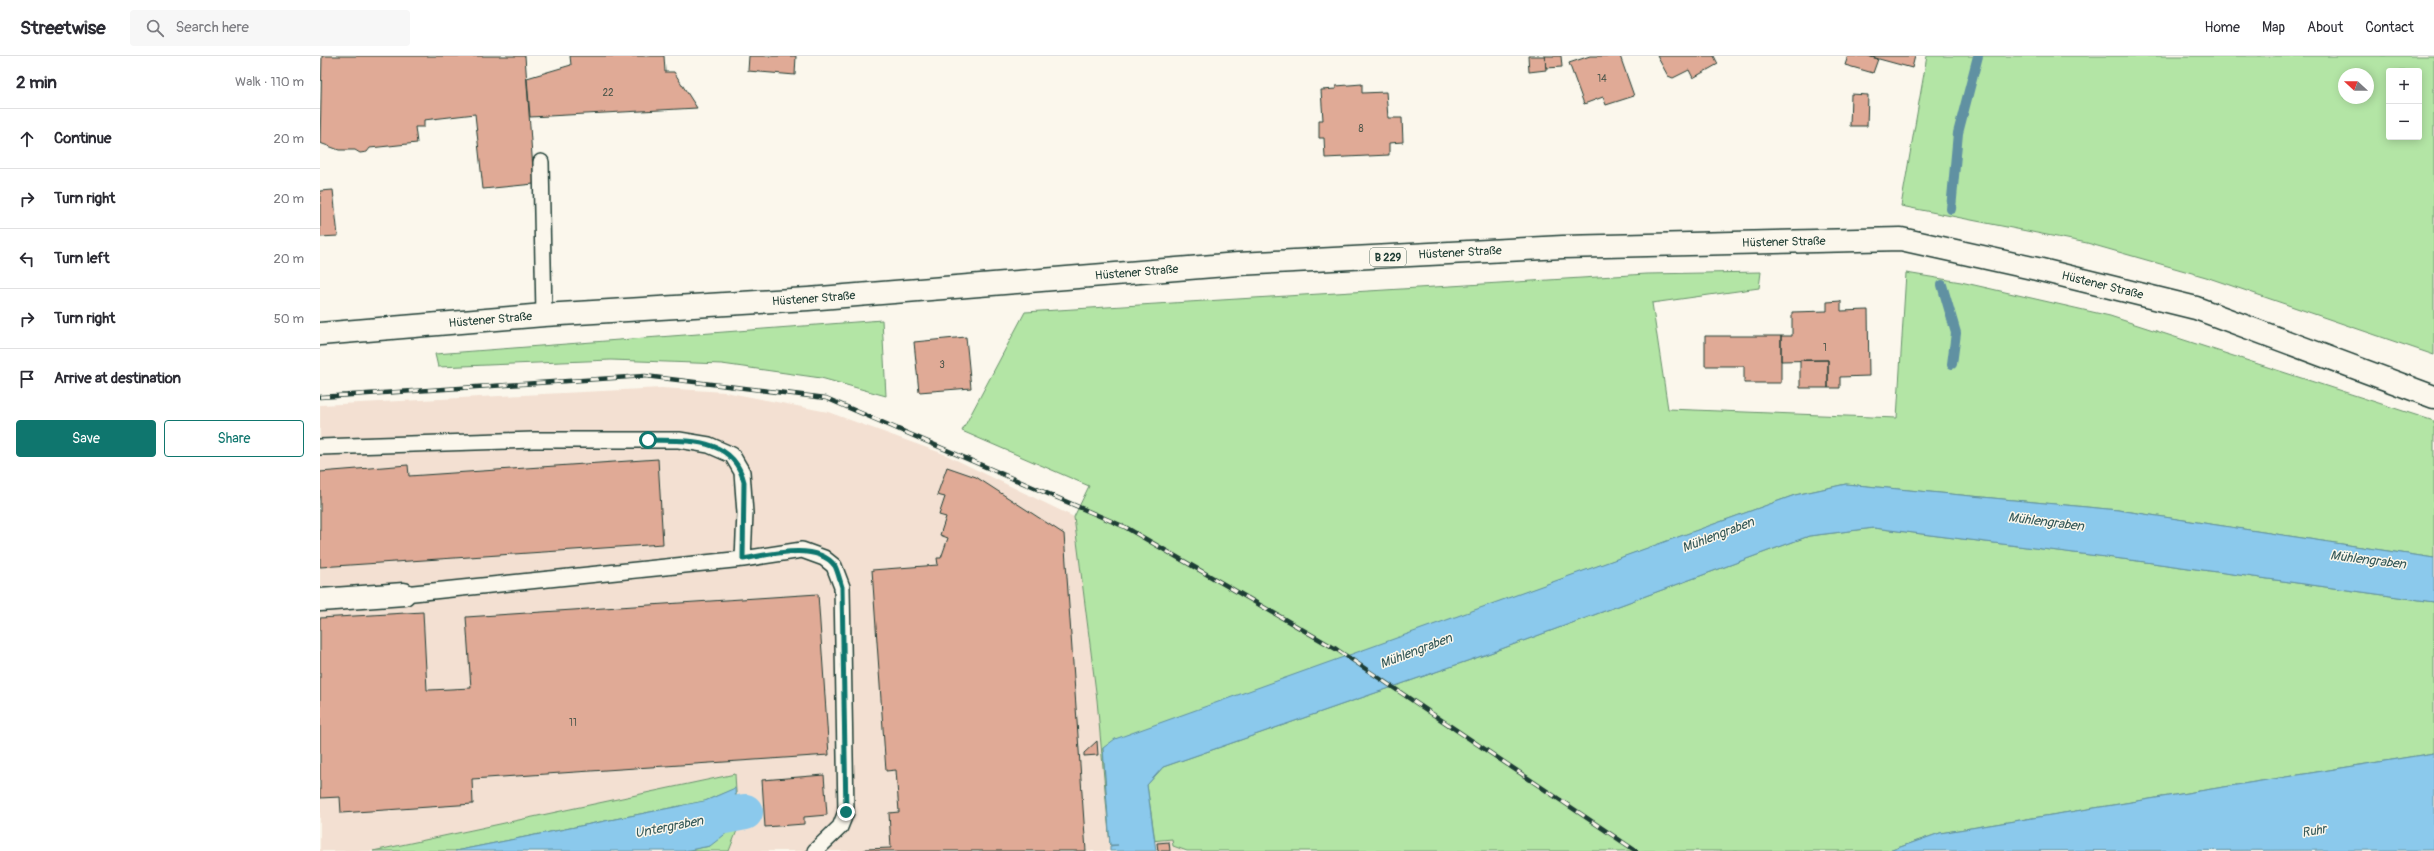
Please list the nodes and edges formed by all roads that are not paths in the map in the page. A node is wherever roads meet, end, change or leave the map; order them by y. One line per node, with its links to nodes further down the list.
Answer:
1 (541, 162): 2 (lane)
2 (544, 315): 3 (main road, Hüstener Straße / B 229); 4 (main road, Hüstener Straße / B 229)
3 (320, 334)
4 (2434, 397)
5 (320, 447): 6 (lane)
6 (743, 559): 7 (lane); 9 (lane)
7 (404, 594): 8 (main road)
8 (320, 600)
9 (815, 851)

